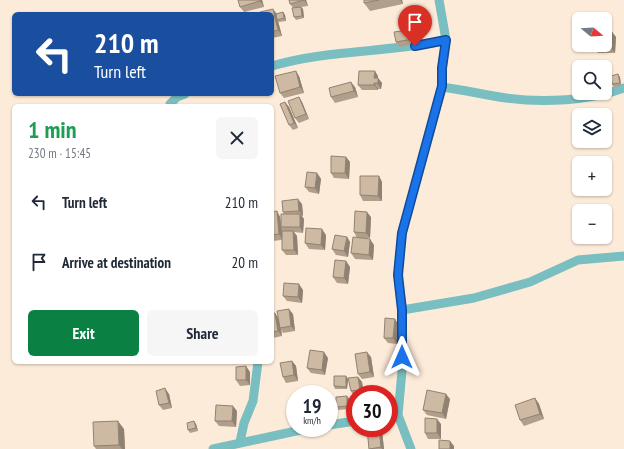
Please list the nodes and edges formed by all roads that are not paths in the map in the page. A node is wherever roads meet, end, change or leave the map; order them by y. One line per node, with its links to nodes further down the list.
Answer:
1 (439, 0): 2 (street)
2 (446, 40): 3 (street); 4 (street)
3 (274, 65)
4 (442, 86): 5 (street); 9 (street)
5 (624, 88)
6 (180, 96): 7 (street)
7 (170, 104)
8 (624, 256): 9 (street)
9 (402, 310): 11 (street)
10 (258, 364): 14 (street)
11 (398, 393)
12 (398, 423): 16 (street)
13 (286, 433): 14 (street)
14 (240, 442): 15 (street)
15 (213, 449)
16 (411, 449)

